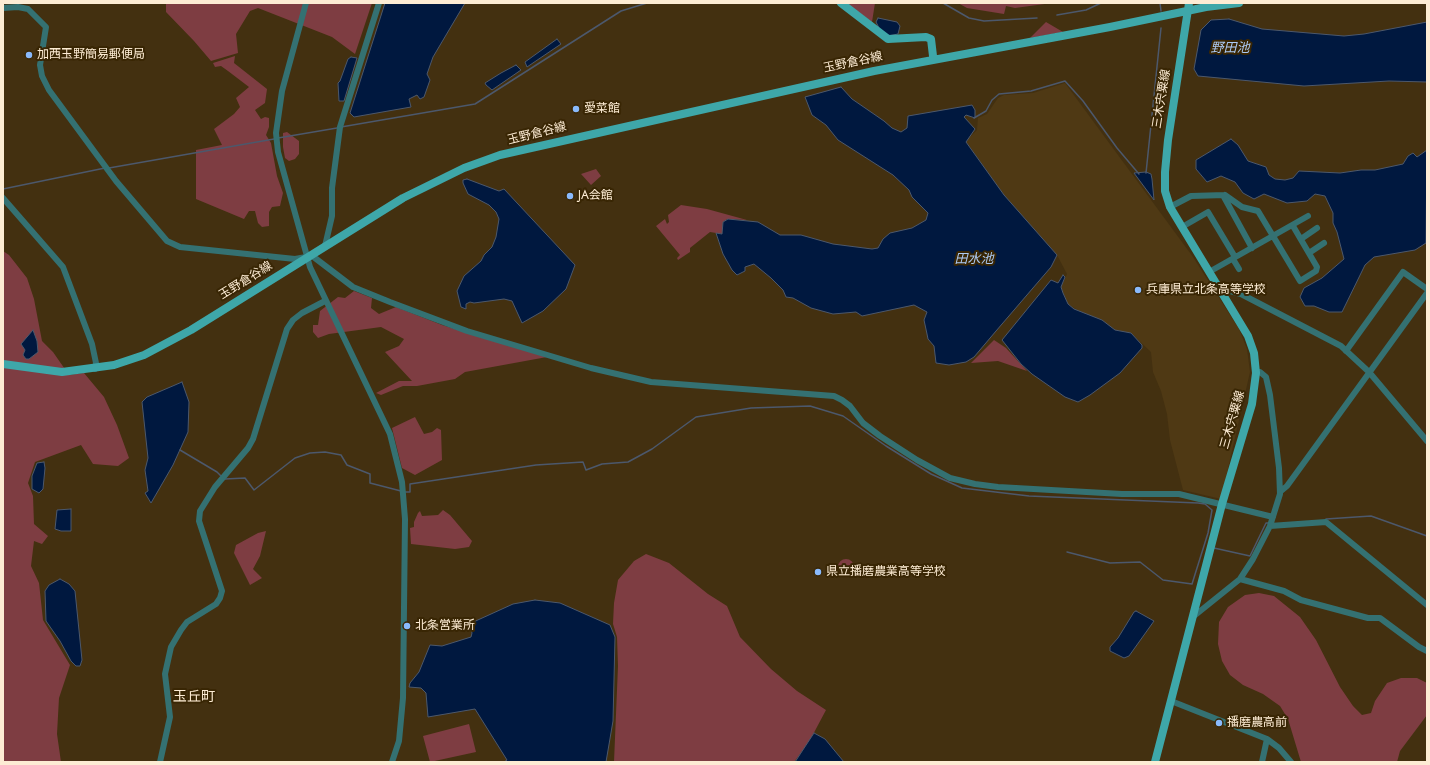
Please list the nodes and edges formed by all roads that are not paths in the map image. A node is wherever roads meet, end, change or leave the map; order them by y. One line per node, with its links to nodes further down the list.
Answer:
1 (306, 3): 22 (street)
2 (379, 3): 19 (street)
3 (841, 3): 8 (main road)
4 (1239, 3): 6 (main road, 玉野倉谷線)
5 (18, 5): 7 (street); 22 (street)
6 (1189, 7): 11 (main road, 三木宍粟線); 19 (main road, 玉野倉谷線)
7 (3, 8)
8 (933, 56)
9 (1225, 195): 11 (street); 16 (street); 20 (street)
10 (3, 198): 32 (street)
11 (1170, 207): 14 (main road, 三木宍粟線)
12 (1308, 216): 13 (street)
13 (1293, 226): 16 (street); 17 (street)
14 (1182, 227): 23 (street); 25 (main road, 三木宍粟線)
15 (1317, 228): 17 (street)
16 (1273, 236): 20 (street); 21 (street)
17 (1301, 239): 21 (street)
18 (1324, 243): 21 (street)
19 (325, 246): 22 (main road, 玉野倉谷線)
20 (1252, 248): 23 (street)
21 (1309, 253)
22 (309, 256): 29 (street); 32 (main road, 玉野倉谷線); 37 (street)
23 (1234, 258): 24 (street); 25 (street)
24 (1239, 269)
25 (1209, 272): 26 (main road, 三木宍粟線)
26 (1218, 288): 30 (street); 34 (main road, 三木宍粟線)
27 (1427, 289): 30 (street)
28 (1427, 293): 33 (street)
29 (325, 301): 46 (street); 47 (street)
30 (1346, 351): 33 (street)
31 (3, 364): 32 (main road, 玉野倉谷線)
32 (95, 369)
33 (1369, 372): 35 (street); 36 (street)
34 (1256, 373): 36 (street); 37 (main road, 三木宍粟線)
35 (1427, 441)
36 (1281, 490): 38 (street)
37 (1222, 504): 38 (street); 42 (main road, 三木宍粟線)
38 (1273, 517): 39 (street)
39 (1270, 526): 40 (street); 41 (street)
40 (1240, 579): 42 (street); 43 (street)
41 (1427, 605)
42 (1194, 616): 44 (main road, 三木宍粟線)
43 (1427, 651)
44 (1171, 701): 45 (street); 48 (main road, 三木宍粟線)
45 (1267, 740): 49 (street); 50 (street)
46 (160, 762)
47 (392, 762)
48 (1155, 762)
49 (1262, 762)
50 (1291, 762)

